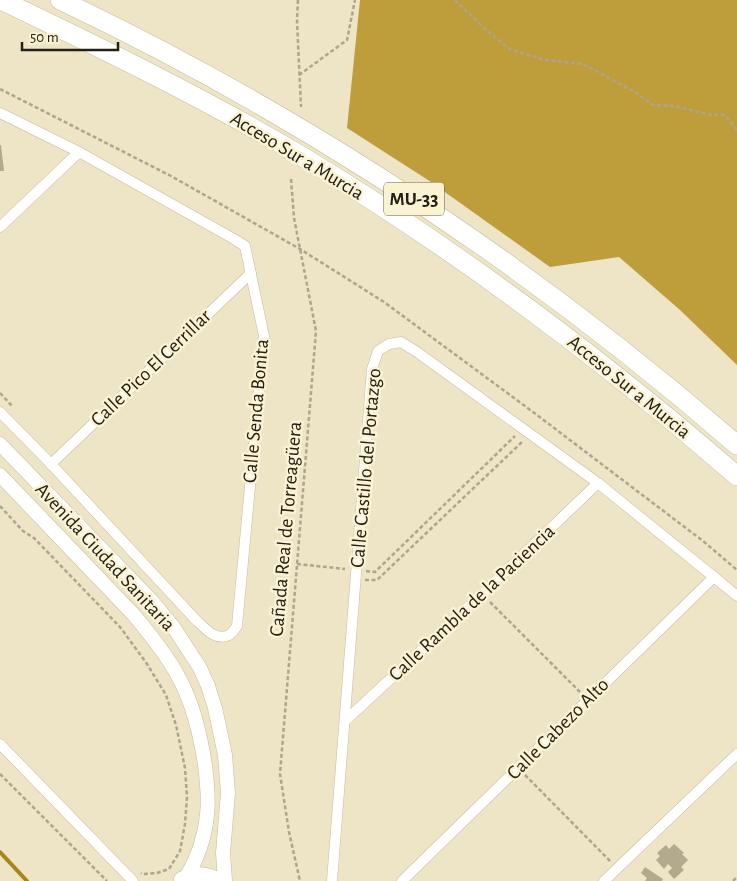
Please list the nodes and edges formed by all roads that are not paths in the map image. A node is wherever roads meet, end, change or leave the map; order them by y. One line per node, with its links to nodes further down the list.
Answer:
1 (1, 0): 4 (highway, Acceso Sur a Murcia / MU-33)
2 (60, 0): 11 (highway, Acceso Sur a Murcia / MU-33)
3 (0, 14): 4 (highway)
4 (70, 34): 14 (highway, Acceso Sur a Murcia / MU-33)
5 (0, 113): 6 (street, Calle Senda Bonita)
6 (78, 152): 7 (street); 8 (street, Calle Senda Bonita)
7 (0, 227)
8 (251, 273): 12 (street, Calle Pico El Cerrillar); 12 (street, Calle Senda Bonita)
9 (0, 412): 12 (street)
10 (0, 444): 24 (street, Avenida Ciudad Sanitaria)
11 (737, 445)
12 (51, 464)
13 (0, 475): 21 (street, Avenida Ciudad Sanitaria)
14 (737, 476)
15 (598, 483): 16 (street, Calle Castillo del Portazgo); 18 (street, Calle Rambla de la Paciencia); 18 (street, Calle Castillo del Portazgo)
16 (714, 577): 17 (street, Calle Castillo del Portazgo); 26 (street, Calle Cabezo Alto)
17 (737, 596)
18 (345, 721): 25 (street, Calle Castillo del Portazgo)
19 (0, 744): 22 (street)
20 (737, 754): 27 (street)
21 (183, 879): 23 (street)
22 (133, 880)
23 (221, 881)
24 (225, 881)
25 (332, 881)
26 (402, 881)
27 (604, 881)

